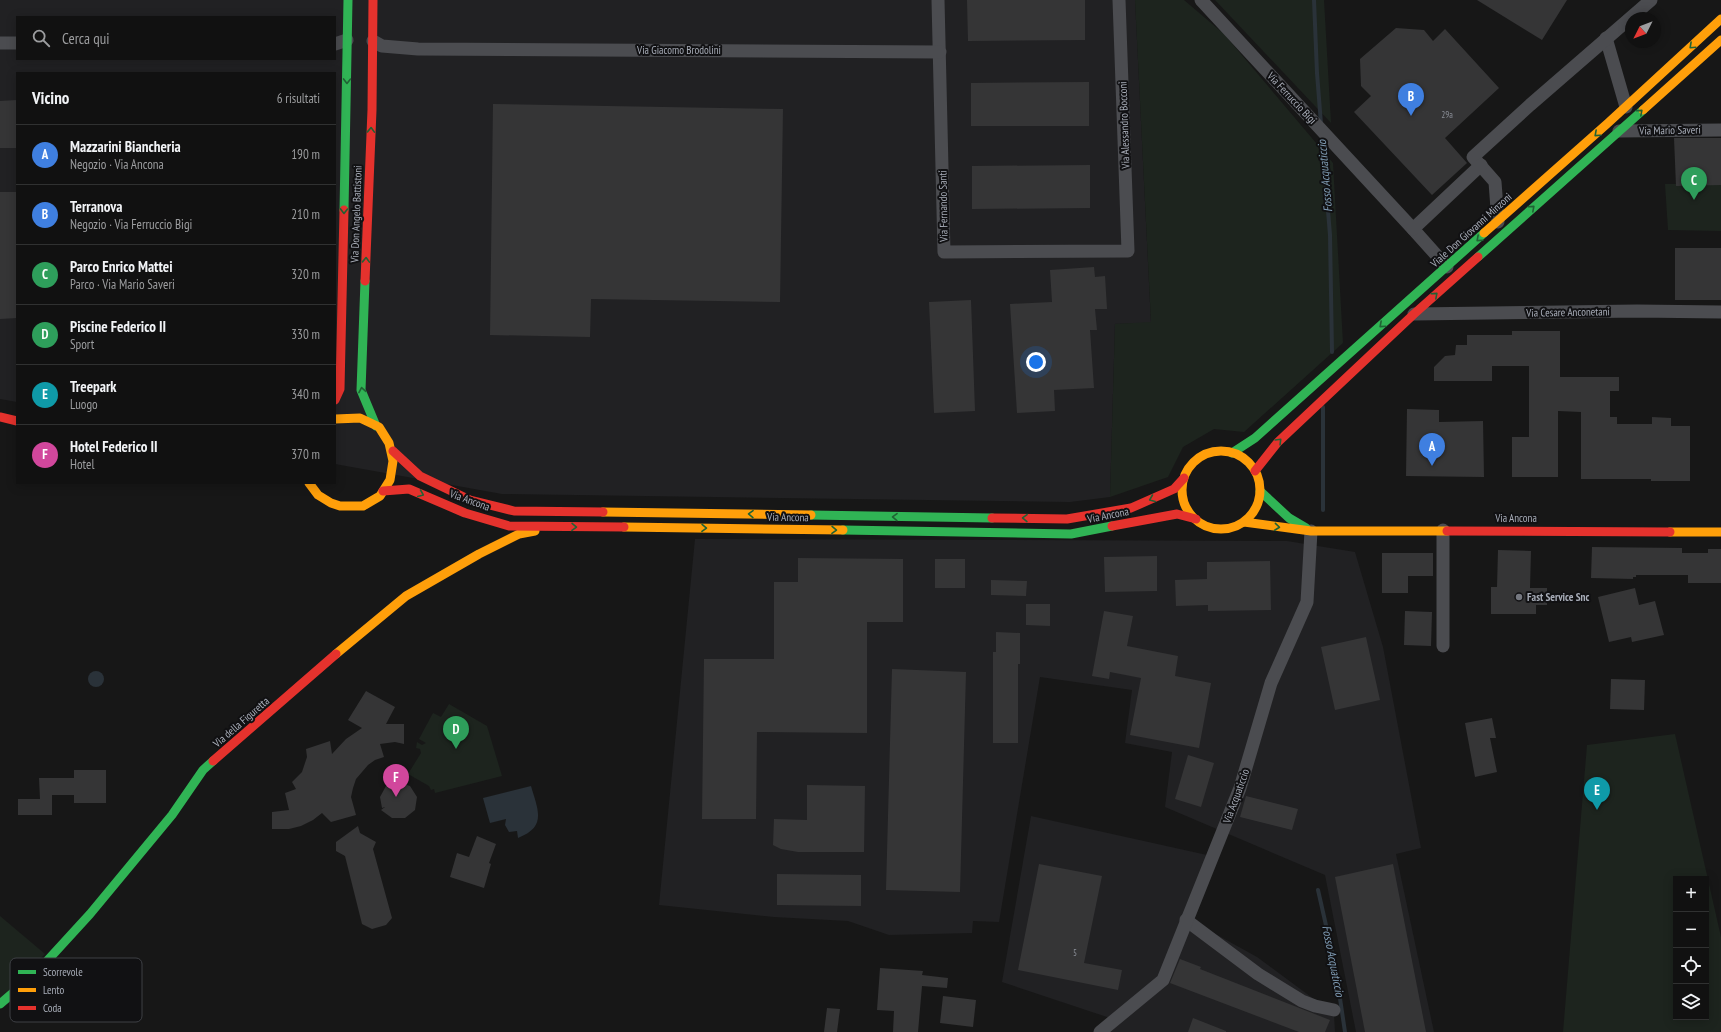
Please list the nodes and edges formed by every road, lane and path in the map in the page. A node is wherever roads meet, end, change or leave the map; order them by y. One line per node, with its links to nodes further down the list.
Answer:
1 (348, 0): 11 (main road, Via Don Angelo Battistoni)
2 (373, 0): 10 (main road, Via Don Angelo Battistoni)
3 (938, 0): 15 (street, Via Fernando Santi)
4 (1120, 0): 25 (street, Via Alessandro Bocconi)
5 (1201, 0): 24 (street, Via Ferruccio Bigi)
6 (1650, 0): 8 (street)
7 (1721, 19): 19 (main road, Viale Don Giovanni Minzoni, one-way to 19)
8 (1606, 38): 19 (street); 22 (street)
9 (1721, 40): 21 (main road, one-way to 9)
10 (373, 41): 14 (street, Via Giacomo Brodolini); 18 (main road, Via Don Angelo Battistoni)
11 (341, 42): 17 (main road, Via Don Angelo Battistoni)
12 (0, 43): 13 (street)
13 (16, 43)
14 (418, 49): 15 (street, Via Giacomo Brodolini); 18 (street, Via Giacomo Brodolini)
15 (940, 52): 25 (street, Via Fernando Santi)
16 (336, 53): 17 (street)
17 (347, 58): 29 (main road, Via Don Angelo Battistoni, one-way to 29)
18 (373, 58): 33 (main road, Via Don Angelo Battistoni, one-way to 18)
19 (1626, 107): 23 (main road, Viale Don Giovanni Minzoni, one-way to 23)
20 (1721, 130): 21 (street, Via Mario Saveri)
21 (1619, 131): 28 (main road, one-way to 21)
22 (1481, 165): 23 (street); 24 (street)
23 (1498, 222): 26 (main road, Viale Don Giovanni Minzoni, one-way to 26)
24 (1413, 229): 26 (street, Via Ferruccio Bigi)
25 (1128, 250)
26 (1447, 267): 35 (main road, Viale Don Giovanni Minzoni, one-way to 35)
27 (1721, 312): 28 (street, Via Cesare Anconetani)
28 (1414, 314): 36 (main road, one-way to 28)
29 (336, 398)
30 (0, 417): 32 (main road)
31 (336, 419): 33 (main road, Via Ancona)
32 (16, 421)
33 (376, 426): 34 (main road, Via Ancona)
34 (393, 451): 37 (main road, Via Ancona, one-way to 34); 40 (main road, Via Ancona)
35 (1232, 453): 36 (main road); 37 (main road)
36 (1255, 472): 39 (main road)
37 (1184, 478): 41 (main road)
38 (310, 484): 40 (main road, Via Ancona)
39 (1260, 491): 42 (main road); 45 (main road)
40 (383, 492): 43 (main road, Via Ancona, one-way to 43)
41 (1196, 519): 42 (main road); 43 (main road, Via Ancona, one-way to 41)
42 (1244, 522): 45 (main road, Via Ancona, one-way to 45)
43 (553, 527): 49 (main road, Via della Figuretta)
44 (1443, 530): 45 (main road, Via Ancona); 46 (main road, Via Ancona); 47 (street)
45 (1311, 531): 48 (street, Via Acquaticcio)
46 (1721, 532)
47 (1443, 646)
48 (1186, 920): 52 (street); 53 (street, Via Acquaticcio)
49 (50, 958)
50 (10, 995): 51 (main road, Via della Figuretta)
51 (0, 1004)
52 (1334, 1010)
53 (1104, 1029): 54 (street, Via Acquaticcio)
54 (1091, 1032)

